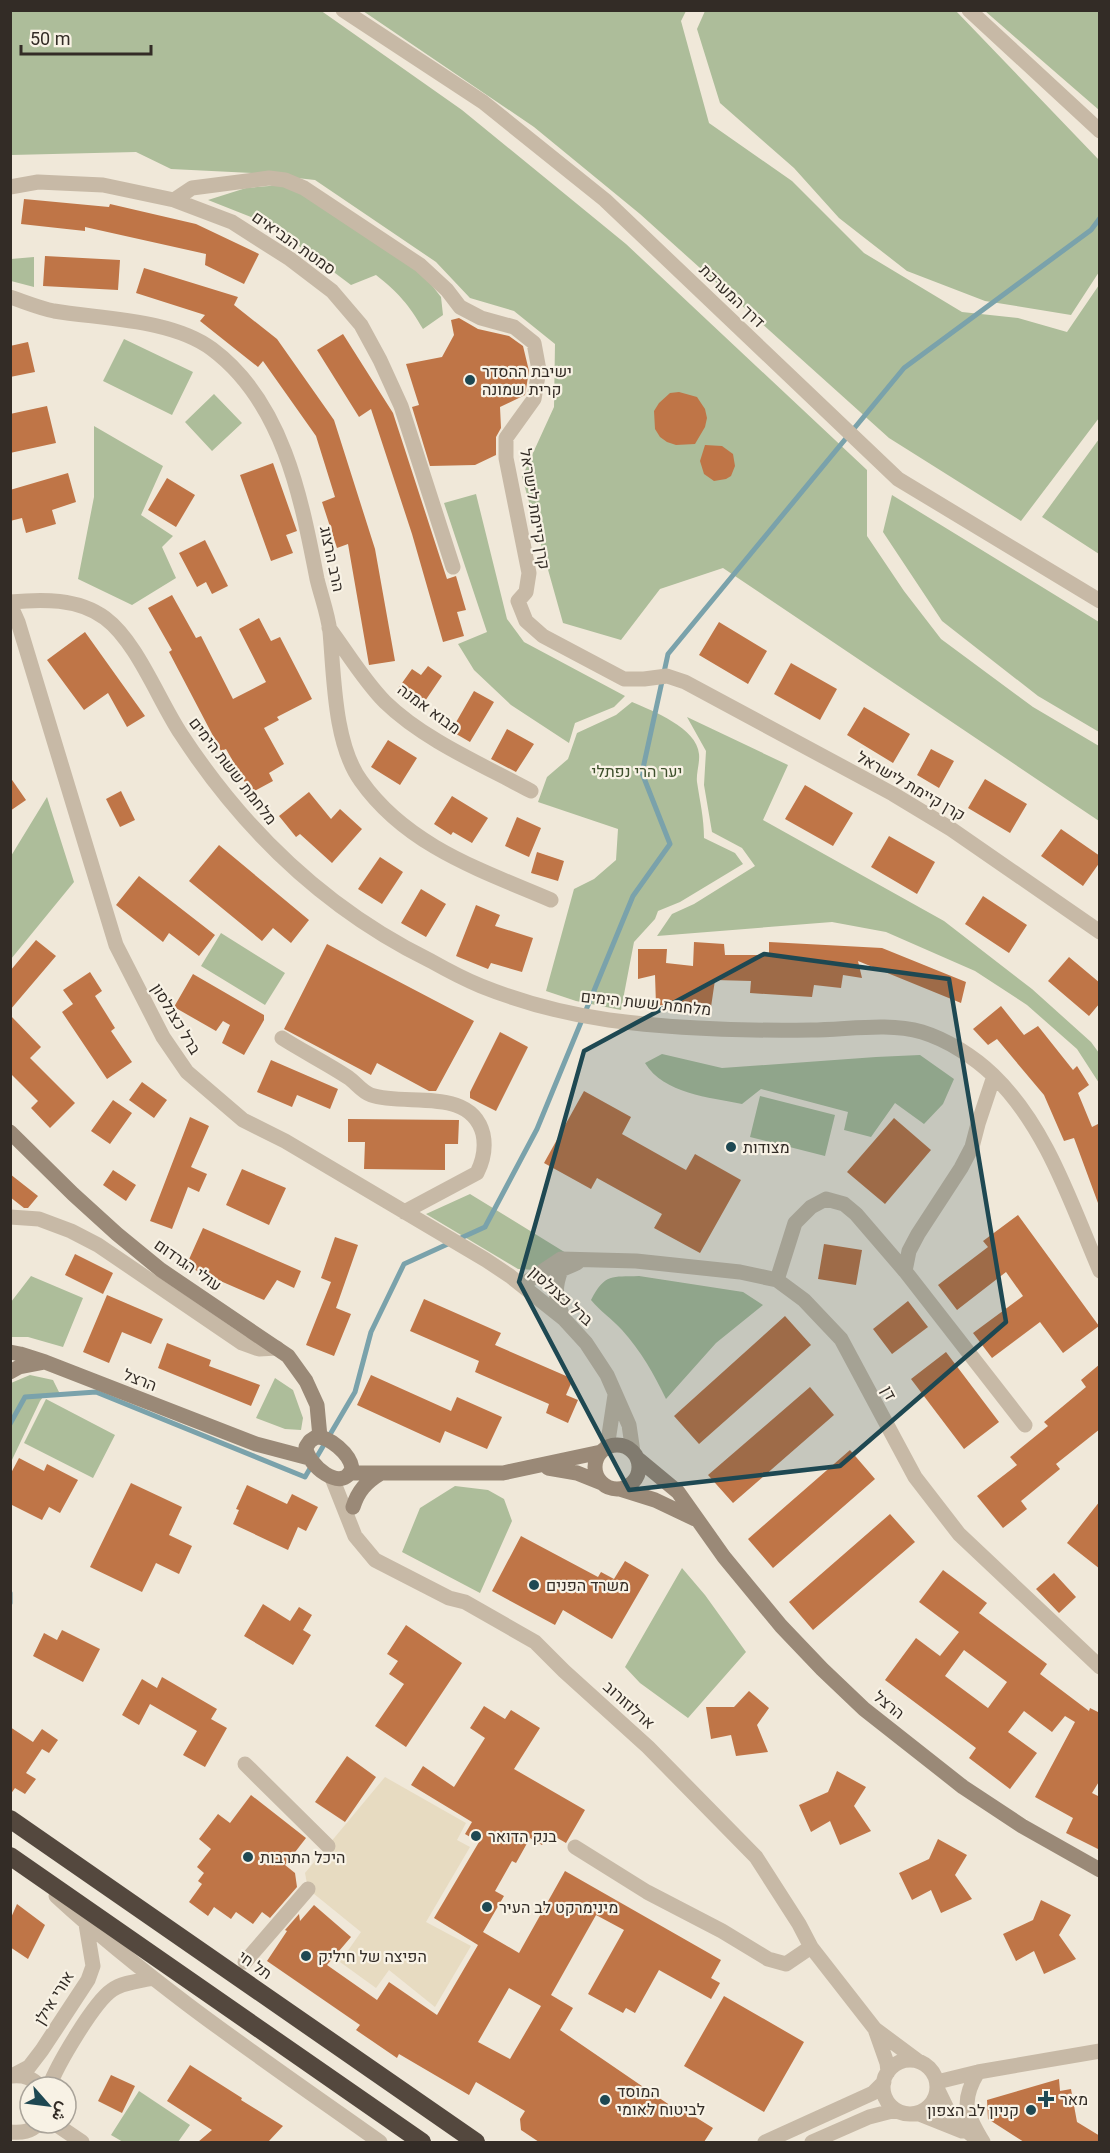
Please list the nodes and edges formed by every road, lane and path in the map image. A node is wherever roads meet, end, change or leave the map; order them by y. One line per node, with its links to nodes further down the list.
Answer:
1 (343, 10): 8 (street, דרך המערכת)
2 (969, 10): 3 (street)
3 (1100, 131)
4 (10, 187): 5 (street, סמטת הנביאים)
5 (174, 200): 7 (street, סמטת הנביאים); 13 (street, קרן קיימת לישראל)
6 (10, 297): 10 (street, הרב הרצוג)
7 (453, 567)
8 (1100, 601)
9 (10, 603): 15 (street, מלחמת ששת הימים); 17 (street, ברל כצנלסון)
10 (329, 628): 11 (street, מבוא אמנה); 12 (street, הרב הרצוג)
11 (531, 791)
12 (551, 900)
13 (1100, 932)
14 (282, 1038): 17 (street)
15 (994, 1076): 20 (street, מלחמת ששת הימים); 21 (street)
16 (10, 1132): 25 (street, עולי הגרדום)
17 (404, 1212): 23 (street, ברל כצנלסון)
18 (10, 1217): 25 (street)
19 (585, 1260): 22 (street, דן); 23 (street, דן); 24 (street)
20 (1100, 1270)
21 (905, 1271): 22 (street); 30 (street)
22 (777, 1280): 43 (street, דן)
23 (522, 1285): 24 (street, ברל כצנלסון)
24 (564, 1319): 29 (street, ברל כצנלסון)
25 (277, 1348): 31 (street, עולי הגרדום)
26 (10, 1353): 27 (street, הרצל)
27 (45, 1362): 28 (street); 31 (street, הרצל)
28 (10, 1372)
29 (615, 1395): 32 (street); 33 (street, ברל כצנלסון)
30 (1025, 1425)
31 (312, 1446): 35 (street); 35 (street)
32 (604, 1450): 33 (street); 34 (street); 38 (street)
33 (635, 1455): 39 (street); 41 (street, הרצל)
34 (539, 1467): 37 (street); 38 (street)
35 (345, 1472): 36 (street); 37 (street); 40 (street); 42 (street, ארלוזורוב)
36 (381, 1473): 37 (street); 40 (street)
37 (431, 1473)
38 (602, 1483): 39 (street)
39 (620, 1489): 41 (street, הרצל)
40 (353, 1507): 42 (street)
41 (698, 1520): 49 (street, הרצל)
42 (368, 1553): 52 (street, ארלוזורוב)
43 (1100, 1667)
44 (245, 1764): 46 (street)
45 (10, 1819): 68 (highway, תל חי)
46 (328, 1846)
47 (575, 1847): 52 (street)
48 (15, 1858): 51 (street); 67 (highway)
49 (1100, 1870)
50 (308, 1889): 53 (street)
51 (87, 1924): 54 (street); 60 (street, אורי אילן)
52 (811, 1947): 55 (street, ארלוזורוב)
53 (245, 1962)
54 (153, 1978): 59 (street); 66 (street)
55 (875, 2029): 57 (street, ארלוזורוב); 61 (street, ארלוזורוב)
56 (1100, 2051): 58 (street)
57 (918, 2061): 61 (street); 62 (street)
58 (978, 2072): 62 (street); 71 (street)
59 (54, 2075)
60 (11, 2076)
61 (886, 2077): 63 (street); 69 (street)
62 (935, 2080): 64 (street); 65 (street)
63 (896, 2110): 64 (street); 70 (street)
64 (917, 2113): 65 (street)
65 (966, 2132): 71 (street)
66 (380, 2142)
67 (423, 2142)
68 (476, 2142)
69 (765, 2142)
70 (812, 2142)
71 (982, 2142)

